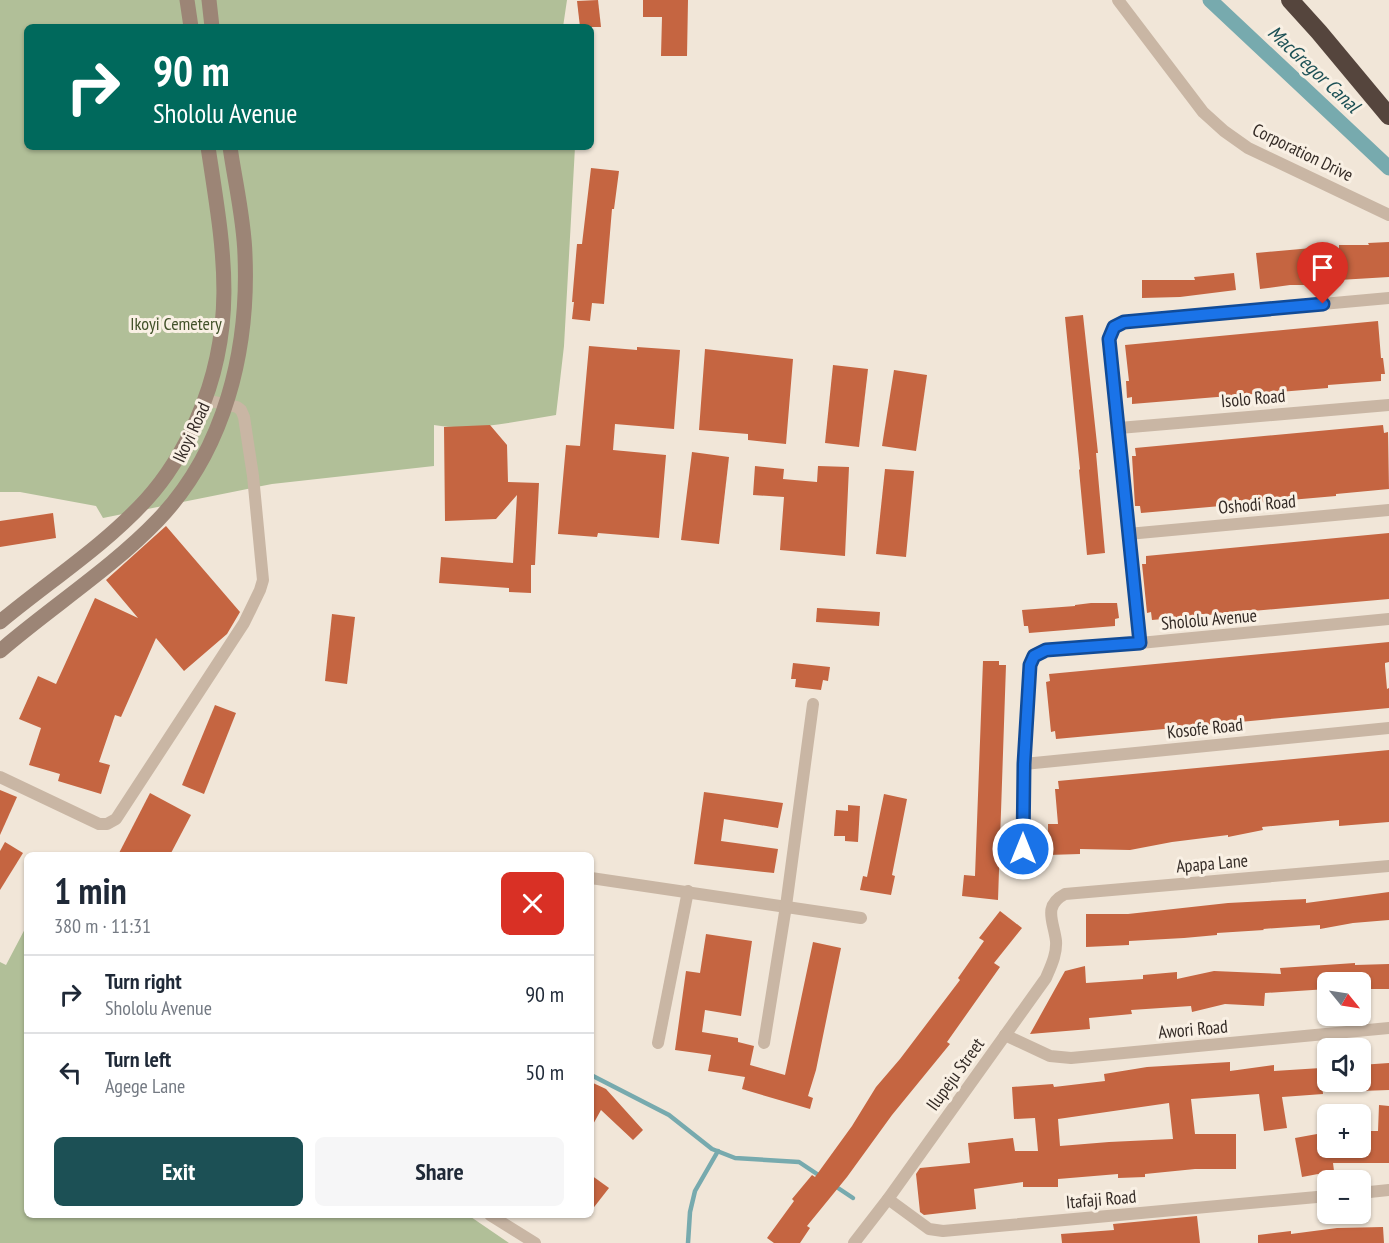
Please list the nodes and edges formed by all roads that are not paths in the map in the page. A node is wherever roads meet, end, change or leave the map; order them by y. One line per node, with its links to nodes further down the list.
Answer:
1 (187, 0): 5 (main road)
2 (208, 0): 6 (main road)
3 (1118, 0): 10 (street, Corporation Drive)
4 (1290, 0): 7 (highway)
5 (191, 24)
6 (212, 24)
7 (1389, 116)
8 (208, 150): 12 (main road, Ikoyi Road)
9 (230, 150): 13 (main road, Ikoyi Road)
10 (1389, 215)
11 (1389, 298): 15 (street)
12 (206, 400): 13 (street); 19 (main road, Ikoyi Road)
13 (226, 404): 21 (main road, Ikoyi Road); 25 (street)
14 (1389, 405): 15 (street, Isolo Road)
15 (1119, 428): 17 (street)
16 (1389, 510): 17 (street, Oshodi Road)
17 (1128, 534): 20 (street)
18 (1389, 619): 20 (street, Shololu Avenue)
19 (0, 622)
20 (1140, 643): 24 (street, Shololu Avenue)
21 (0, 651)
22 (813, 704): 30 (street)
23 (1389, 728): 24 (street, Kosofe Road)
24 (1024, 764): 26 (street)
25 (0, 777)
26 (1023, 849)
27 (1389, 866): 31 (street, Apapa Lane)
28 (594, 878): 29 (street)
29 (688, 891): 30 (street); 35 (street)
30 (786, 906): 32 (street); 36 (street)
31 (1050, 916): 34 (street, Ilupeju Street)
32 (861, 918)
33 (1389, 1028): 34 (street, Awori Road)
34 (1005, 1035): 40 (street, Ilupeju Street)
35 (658, 1043)
36 (764, 1043)
37 (1389, 1190): 38 (street)
38 (1371, 1192)
39 (1317, 1197): 40 (street, Itafaji Road)
40 (888, 1199): 43 (street, Ilupeju Street)
41 (495, 1218): 42 (street)
42 (535, 1243)
43 (854, 1243)

